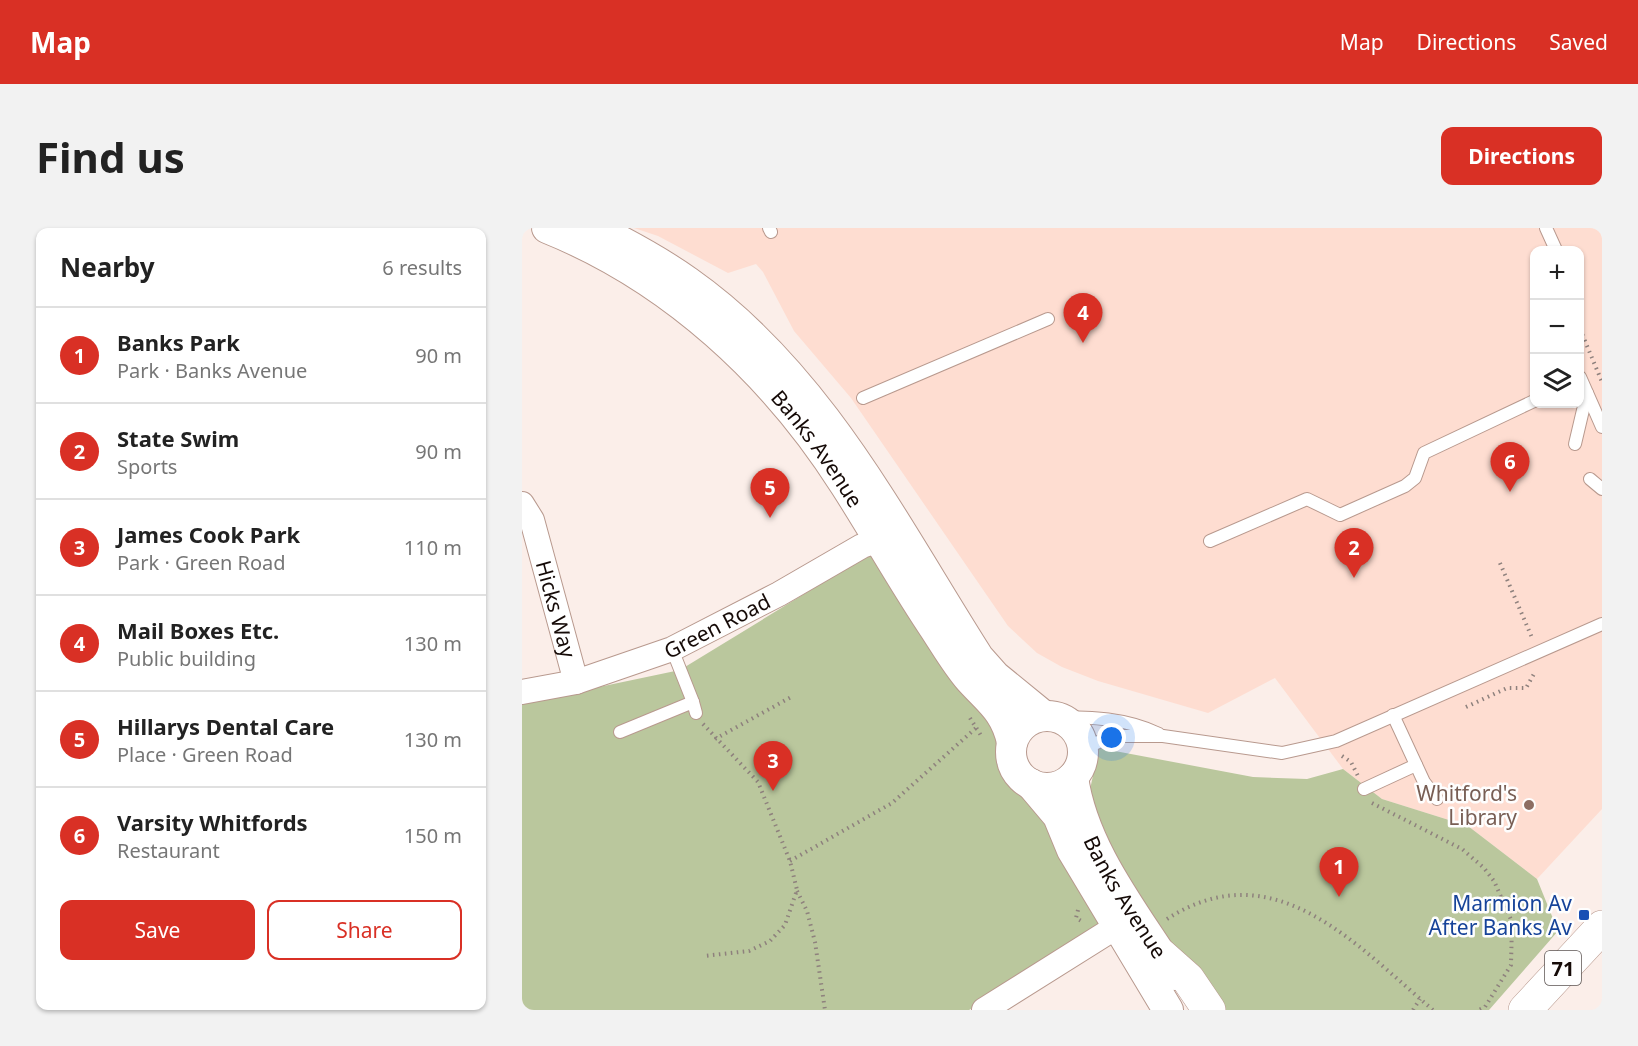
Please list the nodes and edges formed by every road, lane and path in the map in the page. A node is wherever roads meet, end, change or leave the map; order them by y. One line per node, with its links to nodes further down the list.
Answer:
1 (548, 228): 17 (street, Banks Avenue)
2 (595, 228): 17 (street, Banks Avenue)
3 (1546, 228): 4 (lane)
4 (1554, 246)
5 (1048, 319): 10 (lane)
6 (1584, 339): 7 (path)
7 (1602, 382)
8 (1584, 387): 9 (lane)
9 (1587, 393): 12 (lane); 13 (lane)
10 (863, 398)
11 (1530, 403): 18 (lane)
12 (1602, 427)
13 (1575, 444)
14 (1590, 479): 15 (lane)
15 (1602, 489)
16 (522, 504): 23 (street, Hicks Way)
17 (890, 536): 21 (street, Green Road); 29 (street, Banks Avenue); 34 (street, Banks Avenue)
18 (1210, 541)
19 (1500, 563): 22 (path)
20 (1602, 624): 22 (lane)
21 (672, 649): 23 (street, Green Road); 26 (lane)
22 (1539, 651): 27 (path); 28 (lane)
23 (576, 682): 24 (street, Green Road)
24 (522, 692)
25 (793, 696): 33 (path)
26 (695, 707): 31 (lane); 33 (path)
27 (1466, 707)
28 (1393, 715): 32 (lane); 37 (lane)
29 (1050, 716): 32 (lane); 34 (street); 36 (street)
30 (976, 728): 41 (path)
31 (620, 732)
32 (1163, 736): 36 (lane)
33 (715, 739): 41 (path)
34 (1012, 742): 38 (street)
35 (1342, 756): 39 (path)
36 (1078, 763): 38 (street); 44 (street, Banks Avenue)
37 (1416, 765): 39 (lane); 40 (lane)
38 (1031, 784): 44 (street, Banks Avenue)
39 (1364, 789): 54 (path)
40 (1437, 799)
41 (790, 861): 42 (path)
42 (797, 890): 45 (path); 47 (path)
43 (1602, 927): 55 (highway, 71)
44 (1144, 929): 46 (path); 48 (street); 49 (street, Banks Avenue); 50 (street, Banks Avenue); 51 (highway)
45 (704, 956)
46 (1420, 999): 52 (path); 53 (path)
47 (825, 1010)
48 (984, 1010)
49 (1168, 1010)
50 (1196, 1010)
51 (1209, 1010)
52 (1413, 1010)
53 (1433, 1010)
54 (1479, 1010)
55 (1526, 1010)

